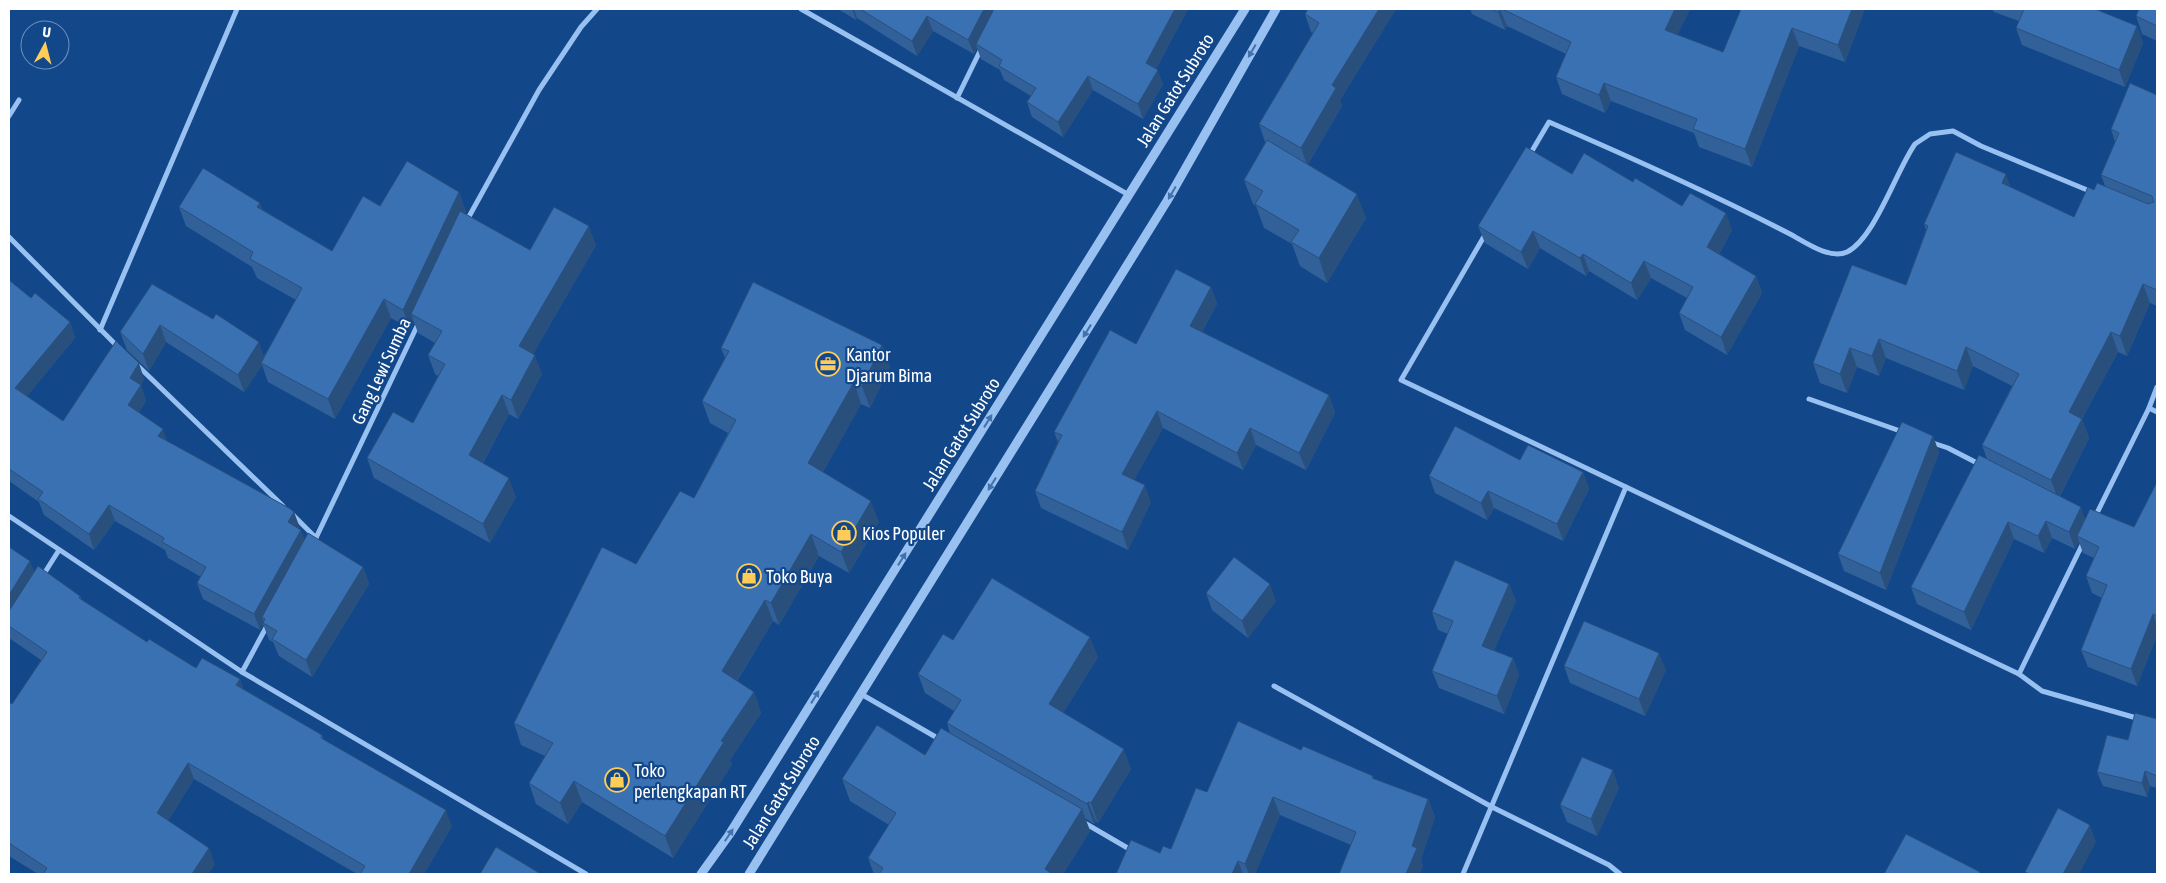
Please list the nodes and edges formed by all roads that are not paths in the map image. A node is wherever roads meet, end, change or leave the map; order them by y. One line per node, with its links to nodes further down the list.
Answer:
1 (237, 9): 17 (street)
2 (598, 9): 13 (street)
3 (801, 9): 7 (street)
4 (1245, 9): 12 (street, Jalan Gatot Subroto)
5 (1276, 9): 39 (street, Jalan Gatot Subroto, one-way to 39)
6 (984, 44): 7 (street)
7 (957, 98): 12 (street)
8 (19, 100): 9 (street)
9 (9, 116)
10 (1524, 165): 11 (street)
11 (2096, 194)
12 (1129, 195): 46 (street, Jalan Gatot Subroto, one-way to 12)
13 (465, 224)
14 (1490, 225): 27 (street)
15 (9, 236): 17 (street)
16 (423, 314): 30 (street, Gang Lewi Sumba)
17 (100, 330): 18 (street)
18 (122, 351)
19 (129, 358): 30 (street)
20 (2157, 387): 22 (street)
21 (1809, 399): 24 (street)
22 (2149, 408): 23 (street); 29 (street)
23 (2157, 412)
24 (1911, 435)
25 (1920, 438): 26 (street)
26 (1991, 470)
27 (1626, 487): 37 (street); 42 (street)
28 (9, 516): 33 (street)
29 (2085, 518)
30 (316, 538): 32 (street, Gang Lewi Sumba)
31 (2084, 540): 37 (street)
32 (312, 546)
33 (59, 550): 34 (street); 36 (street)
34 (39, 581)
35 (270, 622): 36 (street)
36 (242, 672): 45 (street)
37 (2019, 674): 40 (street)
38 (1274, 686): 42 (street)
39 (861, 694): 41 (street); 47 (street, Jalan Gatot Subroto)
40 (2148, 722)
41 (946, 743)
42 (1492, 807): 48 (street); 49 (street)
43 (1081, 821): 44 (street)
44 (1140, 855)
45 (586, 874)
46 (701, 874)
47 (749, 874)
48 (1463, 874)
49 (1620, 874)

